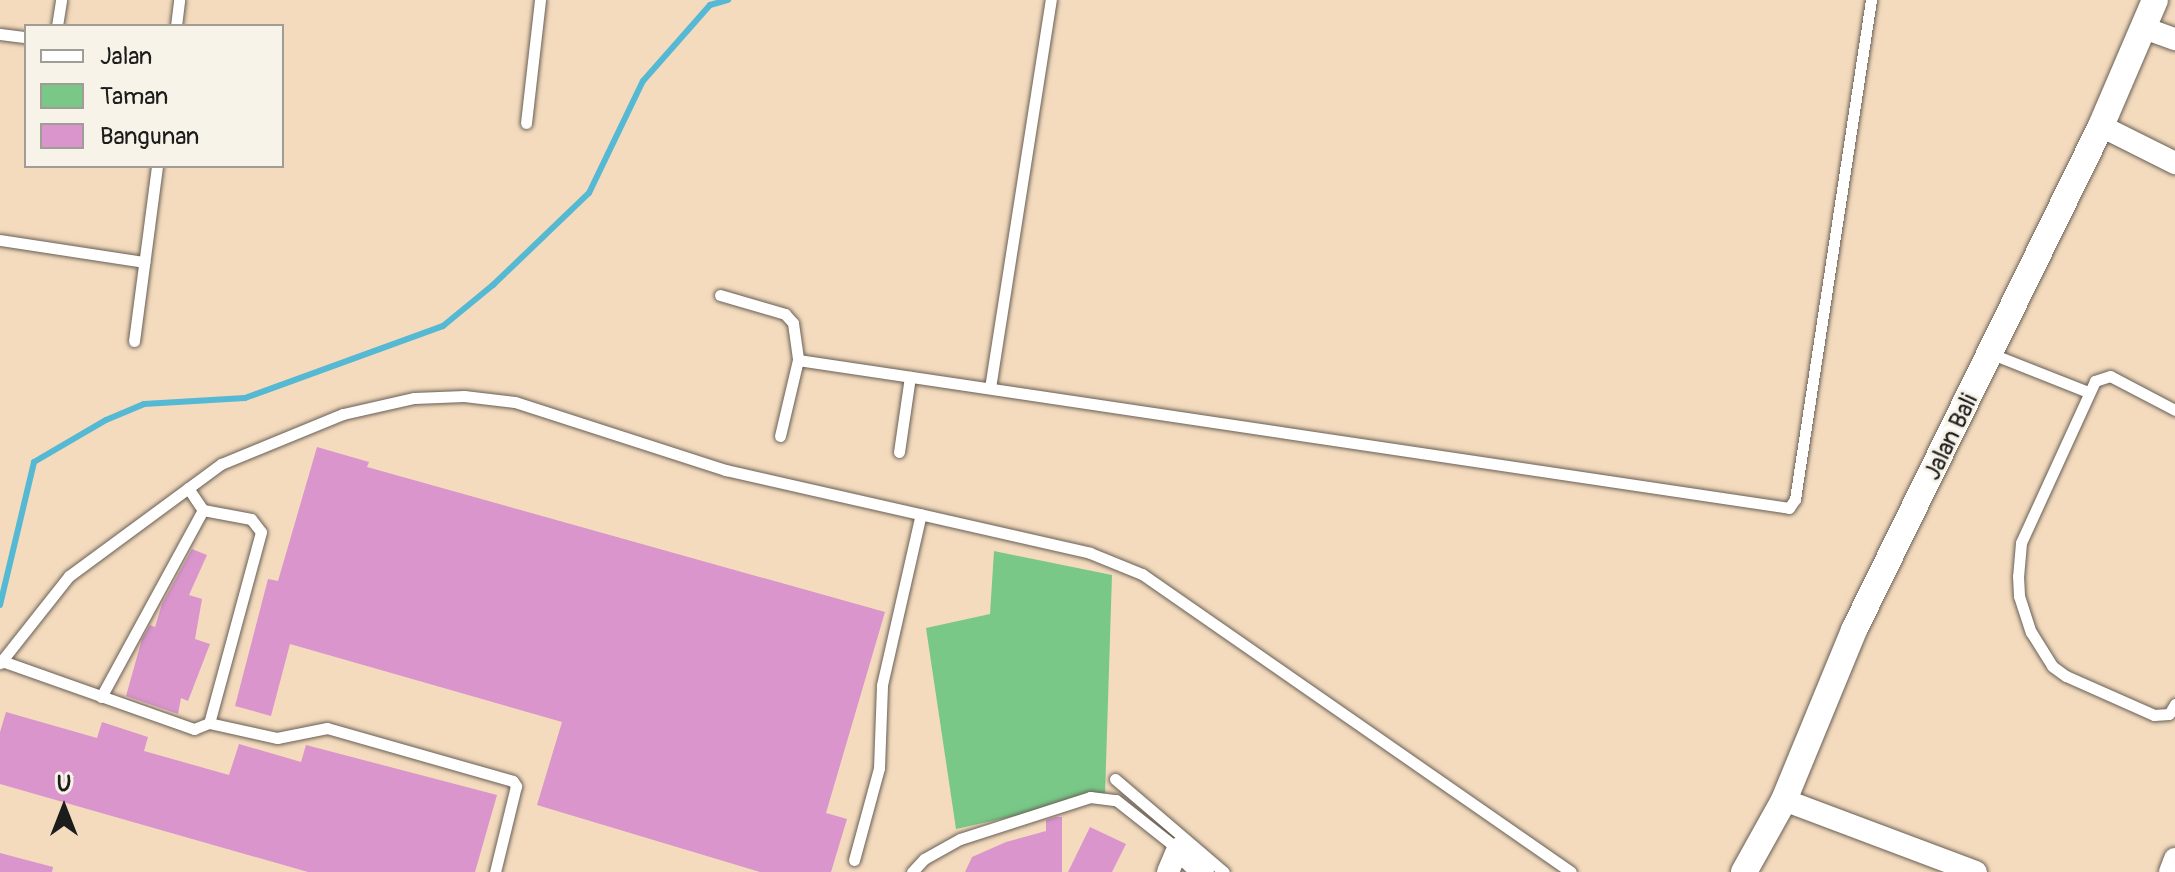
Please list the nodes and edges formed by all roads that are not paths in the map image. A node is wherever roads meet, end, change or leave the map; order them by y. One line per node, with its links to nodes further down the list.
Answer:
1 (61, 0): 7 (lane)
2 (179, 0): 8 (lane)
3 (540, 0): 13 (lane)
4 (1051, 0): 24 (lane)
5 (1871, 0): 24 (lane)
6 (2155, 0): 9 (street, Jalan Bali)
7 (57, 24)
8 (176, 24)
9 (2144, 28): 12 (street); 14 (street, Jalan Bali)
10 (0, 34): 11 (lane)
11 (24, 37)
12 (2175, 39)
13 (526, 123)
14 (2101, 126): 15 (street); 21 (street, Jalan Bali)
15 (2175, 163)
16 (157, 168): 18 (lane)
17 (0, 240): 18 (lane)
18 (144, 262): 20 (lane)
19 (720, 295): 22 (lane)
20 (134, 341)
21 (1992, 354): 25 (lane); 37 (street, Jalan Bali)
22 (798, 360): 23 (lane); 27 (lane)
23 (910, 377): 24 (lane); 28 (lane)
24 (990, 388)
25 (2088, 392): 26 (lane); 34 (lane)
26 (2175, 410)
27 (780, 436)
28 (899, 452)
29 (188, 488): 30 (lane); 31 (lane); 32 (lane)
30 (203, 510): 33 (lane); 35 (lane)
31 (921, 514): 40 (lane); 46 (lane)
32 (1, 662): 33 (lane)
33 (101, 697): 35 (lane)
34 (2175, 704)
35 (209, 723): 41 (lane)
36 (1115, 779): 45 (lane)
37 (1784, 800): 47 (street, Jalan Bali); 48 (street)
38 (1178, 849): 42 (lane); 43 (street); 44 (street)
39 (2175, 859): 49 (street)
40 (854, 860)
41 (495, 872)
42 (912, 872)
43 (1168, 872)
44 (1203, 872)
45 (1224, 872)
46 (1571, 872)
47 (1744, 872)
48 (1976, 872)
49 (2170, 872)

